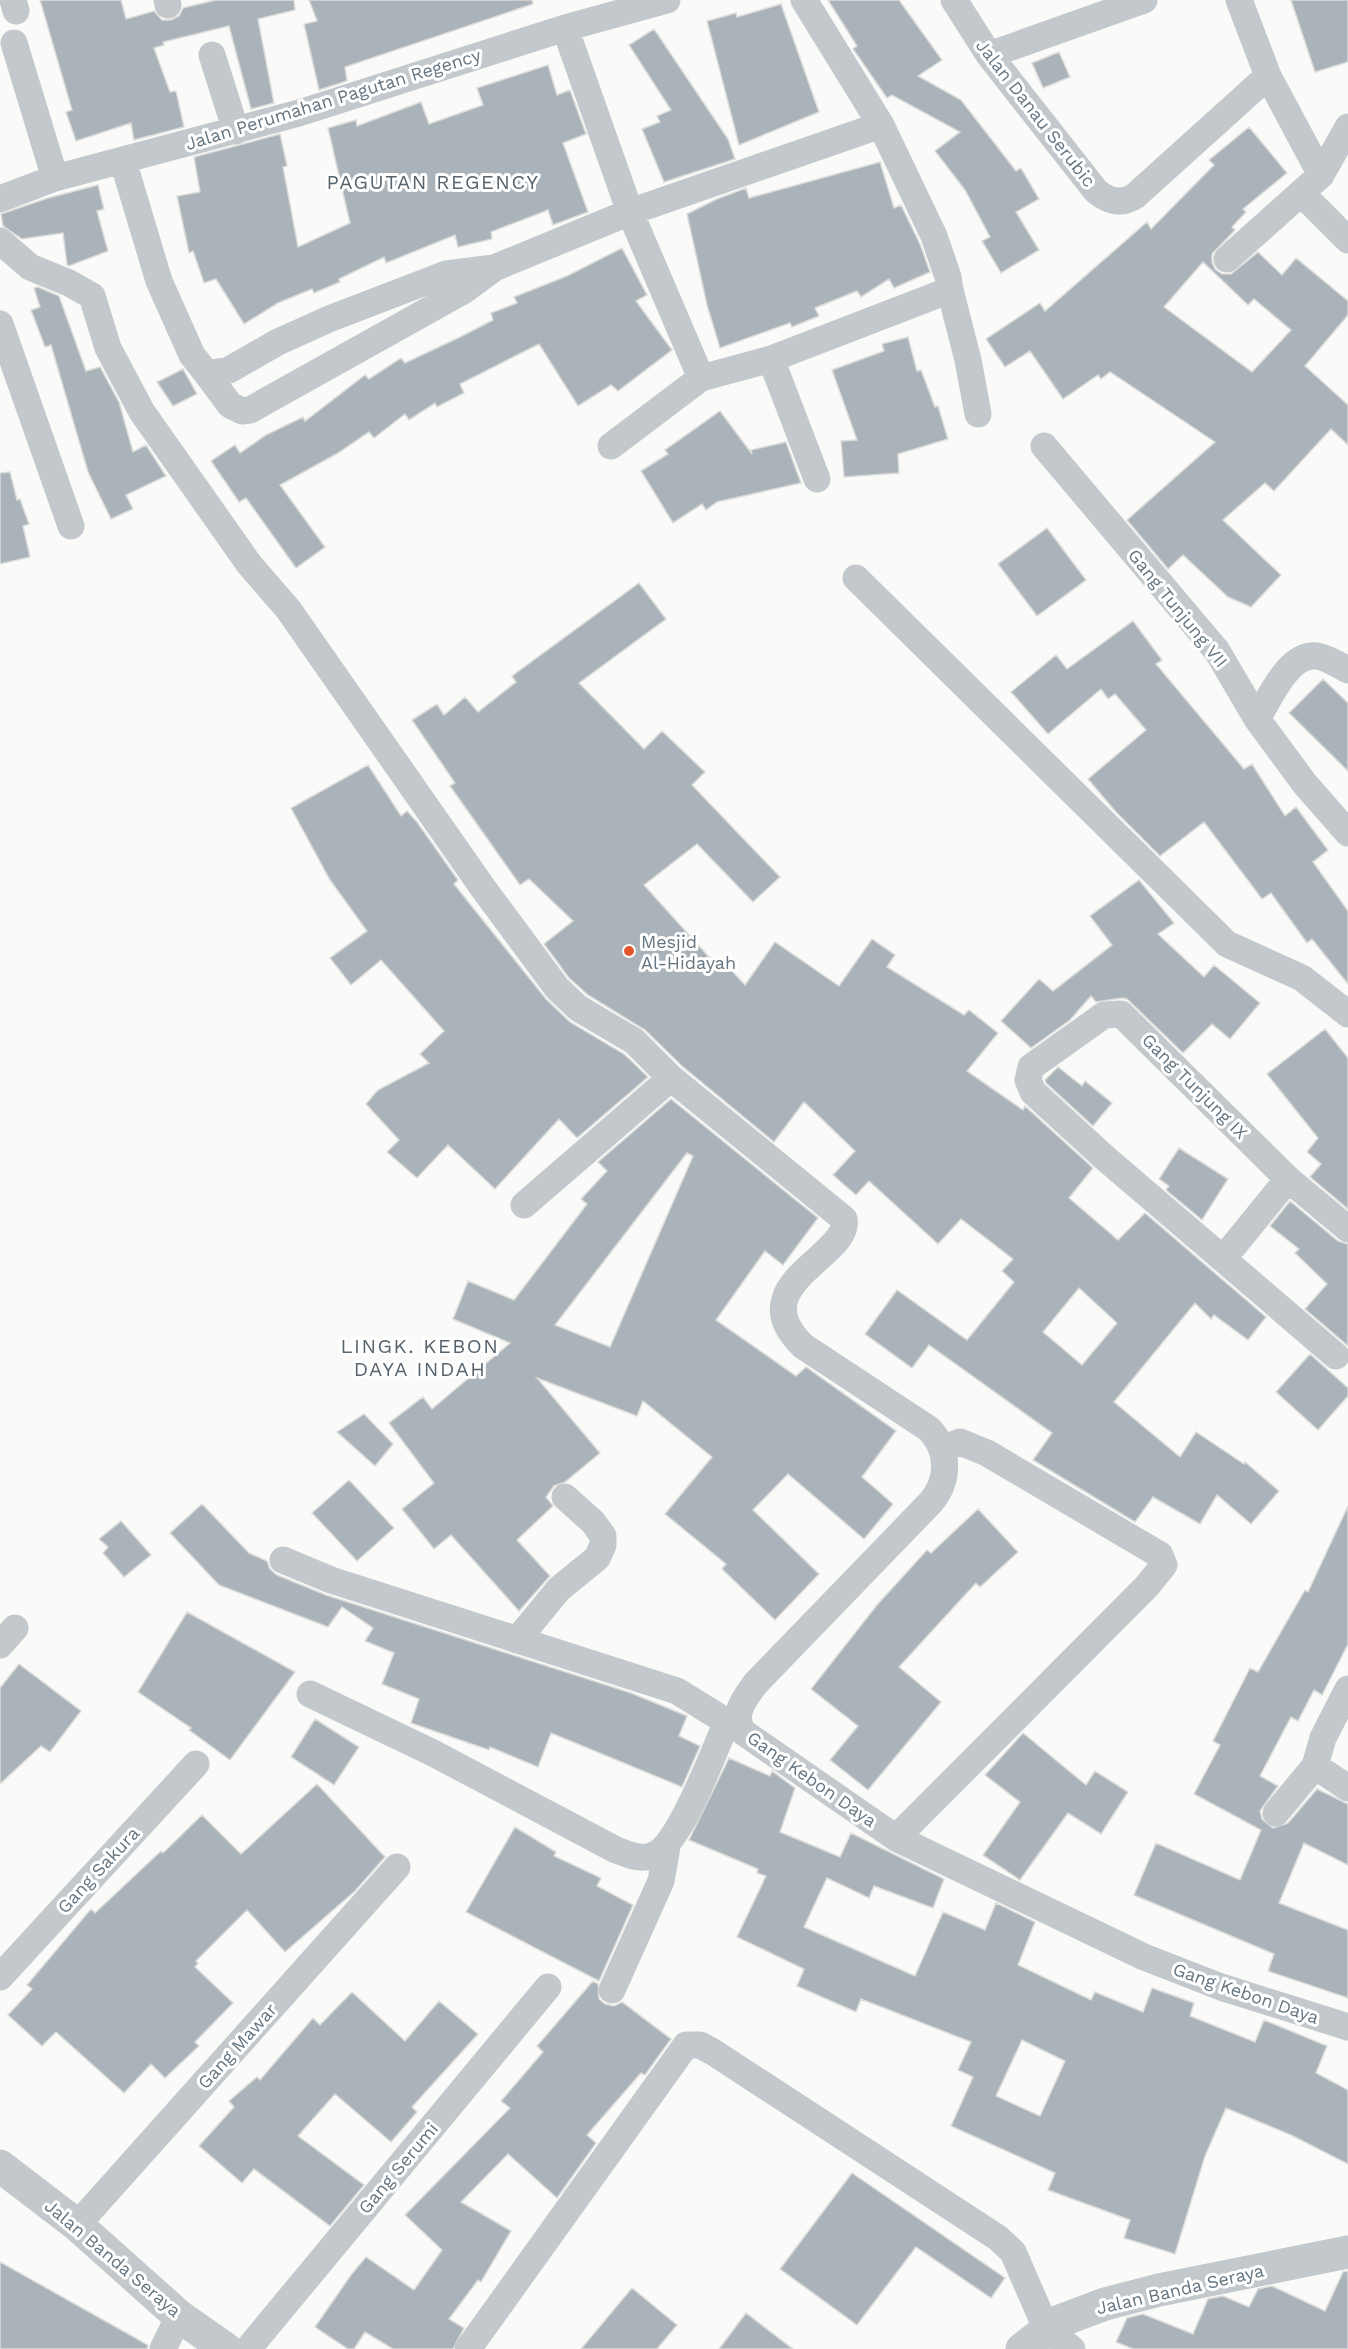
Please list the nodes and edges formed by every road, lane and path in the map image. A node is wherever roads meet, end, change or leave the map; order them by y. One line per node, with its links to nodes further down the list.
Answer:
1 (667, 0): 6 (street, Jalan Perumahan Pagutan Regency)
2 (804, 0): 11 (street)
3 (954, 0): 9 (street, Jalan Danau Serubic)
4 (1144, 0): 9 (street)
5 (1239, 0): 10 (street)
6 (565, 28): 13 (street, Jalan Perumahan Pagutan Regency); 19 (street)
7 (14, 43): 16 (street)
8 (212, 55): 13 (street)
9 (989, 55): 10 (street, Jalan Danau Serubic)
10 (1268, 76): 15 (street)
11 (881, 125): 19 (street); 24 (street)
12 (1348, 127): 15 (street)
13 (236, 131): 14 (street, Jalan Perumahan Pagutan Regency)
14 (123, 161): 16 (street, Jalan Perumahan Pagutan Regency); 29 (street)
15 (1321, 174): 17 (street)
16 (54, 178): 18 (street, Jalan Perumahan Pagutan Regency)
17 (1301, 193): 20 (street); 22 (street)
18 (0, 199)
19 (630, 212): 23 (street); 30 (street)
20 (1348, 240)
21 (0, 241): 41 (street)
22 (1227, 259)
23 (494, 268): 25 (street); 27 (street)
24 (950, 290): 28 (street); 31 (street)
25 (329, 319): 27 (street); 29 (street)
26 (0, 324): 35 (street)
27 (345, 356): 29 (street)
28 (771, 359): 30 (street); 34 (street)
29 (207, 374)
30 (701, 378): 32 (street)
31 (978, 414)
32 (611, 446)
33 (1044, 446): 38 (street, Gang Tunjung VII)
34 (817, 479)
35 (71, 526)
36 (856, 578): 40 (street)
37 (1348, 670): 38 (street)
38 (1257, 719): 39 (street, Gang Tunjung VII)
39 (1348, 833)
40 (1348, 1014)
41 (671, 1078): 43 (street); 47 (street)
42 (1288, 1179): 44 (street, Gang Tunjung IX); 45 (street); 45 (street, Gang Tunjung IX)
43 (524, 1205)
44 (1348, 1228)
45 (1223, 1259): 46 (street)
46 (1336, 1356)
47 (943, 1449): 53 (street, Gang Kebon Daya); 58 (street)
48 (565, 1497): 50 (street)
49 (283, 1560): 50 (street)
50 (517, 1640): 53 (street)
51 (1348, 1689): 55 (street)
52 (310, 1694): 59 (street)
53 (733, 1719): 58 (street, Gang Kebon Daya); 59 (street)
54 (196, 1764): 61 (street, Gang Sakura)
55 (1315, 1766): 56 (street); 57 (street)
56 (1348, 1788)
57 (1276, 1813)
58 (896, 1838): 64 (street, Gang Kebon Daya)
59 (667, 1847): 63 (street)
60 (397, 1867): 66 (street, Gang Mawar)
61 (0, 1977)
62 (548, 1987): 72 (street, Gang Serumi)
63 (612, 1990)
64 (1348, 2026)
65 (0, 2166): 66 (street, Jalan Banda Seraya)
66 (77, 2225): 68 (street, Jalan Banda Seraya)
67 (1348, 2252): 69 (street, Jalan Banda Seraya)
68 (179, 2316): 70 (street); 71 (street, Jalan Banda Seraya)
69 (1034, 2338): 73 (street); 74 (street)
70 (163, 2349)
71 (226, 2349)
72 (248, 2349)
73 (468, 2349)
74 (1072, 2349)

